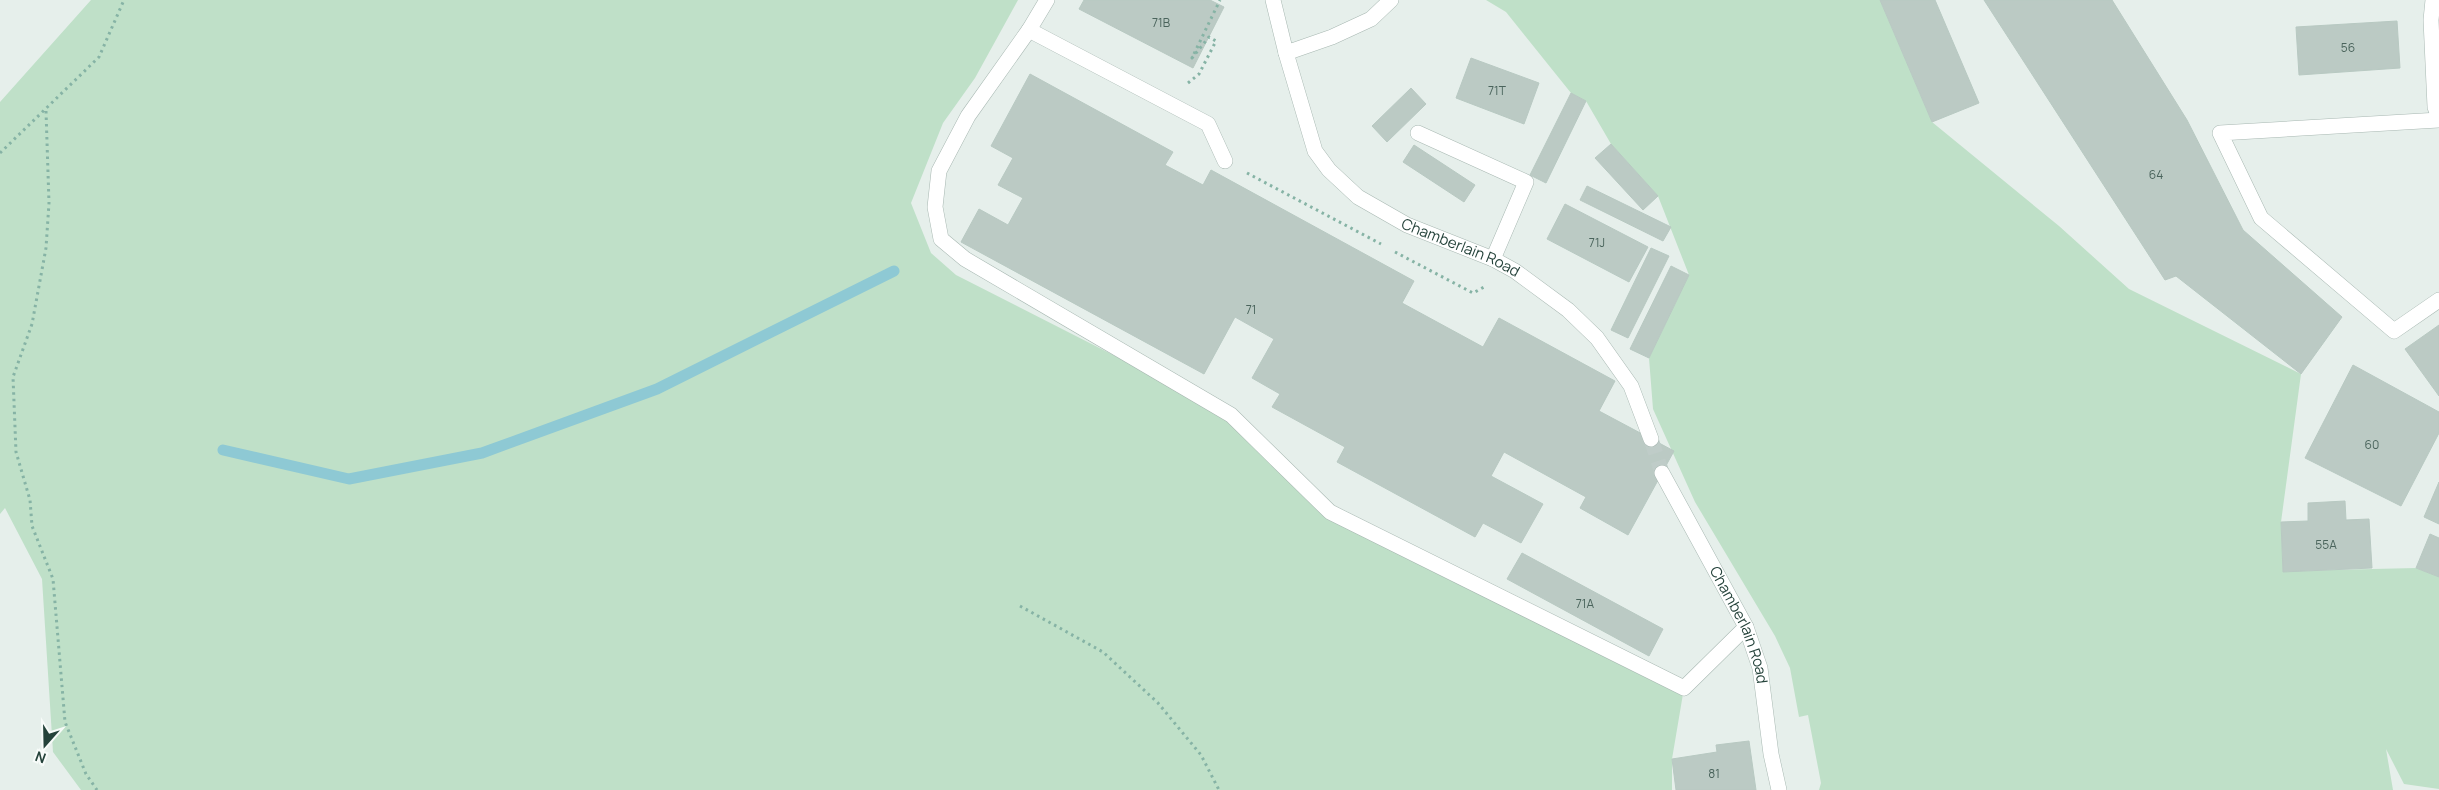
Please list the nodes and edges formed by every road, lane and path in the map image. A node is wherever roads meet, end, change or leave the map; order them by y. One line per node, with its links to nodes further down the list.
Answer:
1 (124, 0): 10 (path)
2 (1047, 0): 7 (lane)
3 (1220, 0): 9 (path)
4 (1273, 0): 8 (lane, Chamberlain Road)
5 (1391, 0): 8 (lane)
6 (2433, 0): 11 (lane)
7 (1029, 30): 9 (lane); 20 (lane)
8 (1286, 54): 15 (lane, Chamberlain Road)
9 (1164, 103): 14 (lane)
10 (46, 111): 13 (path); 21 (path)
11 (2439, 119): 16 (lane)
12 (1418, 133): 15 (lane)
13 (0, 153)
14 (1225, 161)
15 (1493, 259): 17 (lane, Chamberlain Road)
16 (2439, 300)
17 (1651, 439)
18 (1662, 473): 20 (lane, Chamberlain Road)
19 (1020, 606): 22 (path)
20 (1746, 627): 23 (lane, Chamberlain Road)
21 (97, 790)
22 (1219, 790)
23 (1779, 790)

